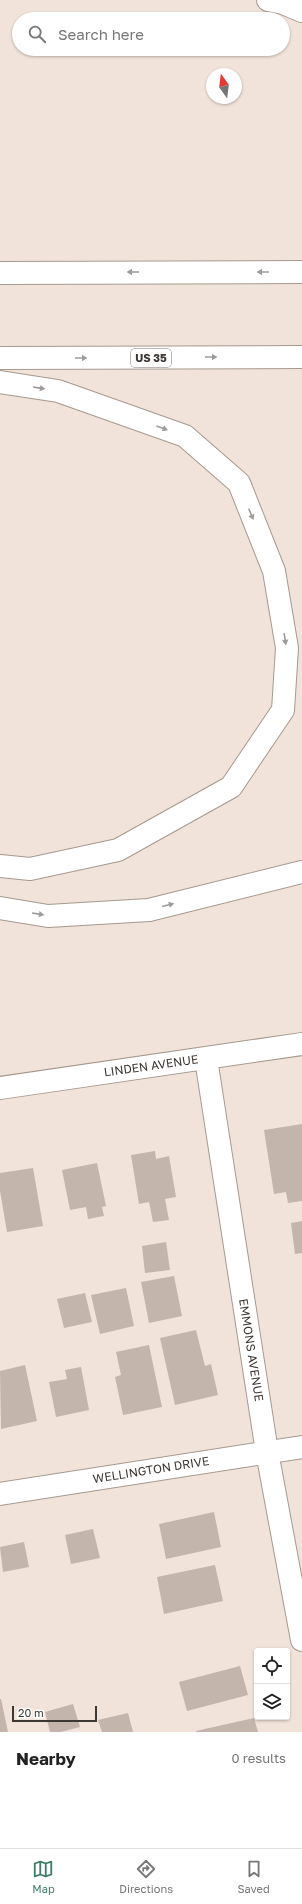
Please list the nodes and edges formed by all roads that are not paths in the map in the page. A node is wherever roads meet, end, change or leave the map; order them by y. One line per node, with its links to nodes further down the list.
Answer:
1 (268, 0): 2 (main road)
2 (302, 11)
3 (302, 272): 4 (main road, one-way to 4)
4 (0, 273)
5 (302, 357): 6 (main road, US 35, one-way to 5)
6 (0, 358)
7 (0, 382): 8 (main road, one-way to 8)
8 (0, 866)
9 (302, 872): 10 (main road, one-way to 9)
10 (0, 908)
11 (302, 1044): 12 (main road, LINDEN AVENUE)
12 (206, 1059): 13 (main road, LINDEN AVENUE); 15 (main road, EMMONS AVENUE)
13 (0, 1088)
14 (302, 1447): 15 (main road, WELLINGTON DRIVE)
15 (267, 1452): 16 (main road, WELLINGTON DRIVE); 17 (main road, EMMONS AVENUE)
16 (0, 1494)
17 (302, 1640)

